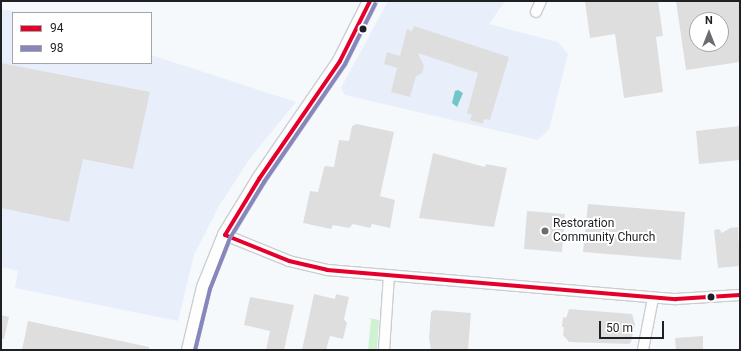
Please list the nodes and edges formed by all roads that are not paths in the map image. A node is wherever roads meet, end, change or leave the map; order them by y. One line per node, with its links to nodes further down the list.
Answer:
1 (370, 1): 4 (main road)
2 (541, 1): 3 (street)
3 (536, 12)
4 (225, 235): 5 (street); 8 (main road)
5 (389, 275): 7 (street); 9 (street)
6 (740, 295): 7 (street)
7 (653, 298): 10 (street)
8 (188, 350)
9 (384, 350)
10 (643, 350)

